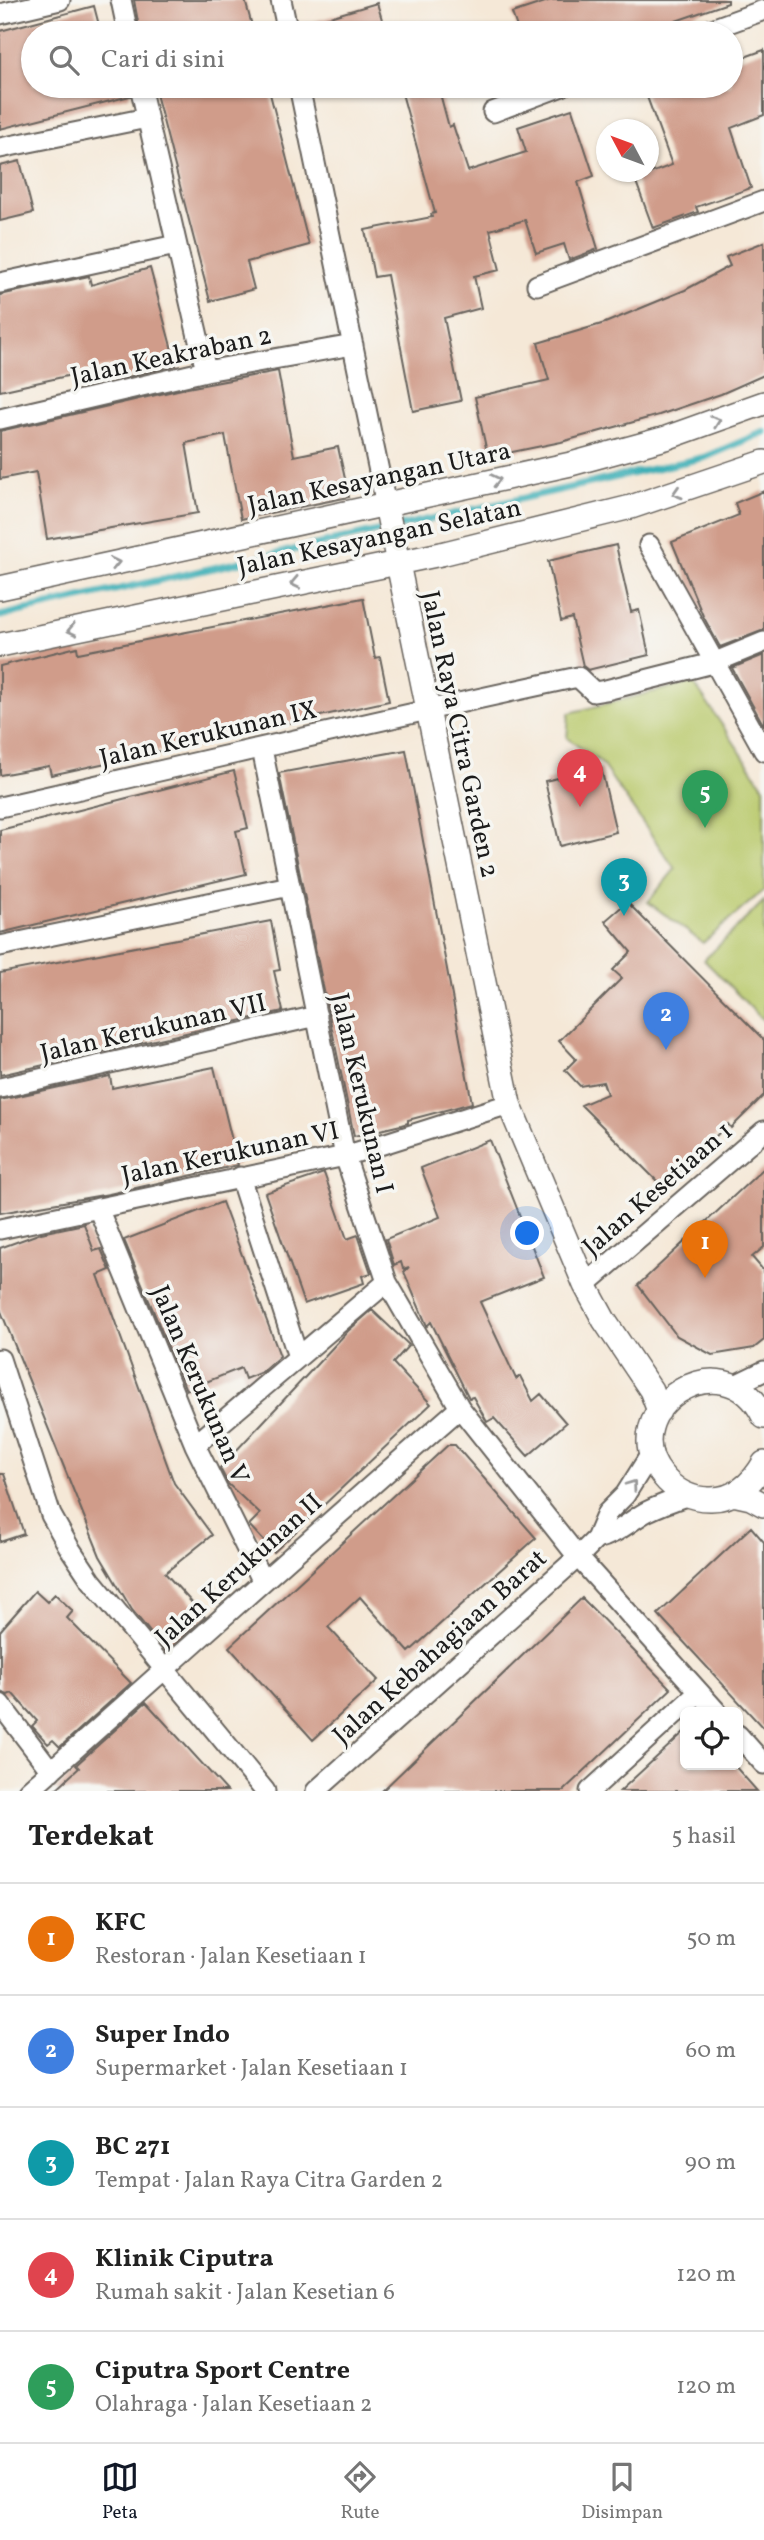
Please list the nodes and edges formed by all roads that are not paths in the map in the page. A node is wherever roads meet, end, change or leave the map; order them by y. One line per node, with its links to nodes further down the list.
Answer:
1 (60, 0): 5 (street)
2 (121, 0): 6 (street)
3 (281, 0): 7 (street)
4 (764, 10): 8 (street)
5 (0, 14)
6 (125, 21)
7 (285, 21)
8 (734, 21)
9 (143, 98): 13 (street)
10 (302, 98): 19 (street, Jalan Raya Citra Garden 2)
11 (530, 98): 12 (street)
12 (493, 112)
13 (147, 118): 14 (street); 16 (street)
14 (0, 148)
15 (764, 201): 18 (street)
16 (176, 245): 17 (street); 20 (street)
17 (0, 283)
18 (537, 285)
19 (353, 345): 20 (street, Jalan Keakraban 2); 24 (street, Jalan Raya Citra Garden 2)
20 (206, 371): 22 (street, Jalan Keakraban 2)
21 (764, 403): 24 (street, Jalan Kesayangan Utara, one-way to 21)
22 (0, 419)
23 (764, 462): 26 (street, Jalan Kesayangan Selatan, one-way to 26)
24 (387, 509): 26 (street, Jalan Raya Citra Garden 2); 27 (street, Jalan Kesayangan Utara, one-way to 24)
25 (649, 545): 30 (street)
26 (397, 561): 29 (street, Jalan Kesayangan Selatan, one-way to 29); 31 (street, Jalan Raya Citra Garden 2)
27 (0, 588)
28 (764, 642): 30 (street)
29 (0, 645)
30 (713, 663): 31 (street, Jalan Kerukunan IX); 33 (street)
31 (427, 710): 32 (street, Jalan Kerukunan IX); 39 (street, Jalan Raya Citra Garden 2)
32 (262, 749): 34 (street, Jalan Kerukunan IX); 35 (street, Jalan Kerukunan I)
33 (764, 751)
34 (0, 807)
35 (290, 886): 36 (street); 37 (street, Jalan Kerukunan I)
36 (0, 946)
37 (317, 1016): 38 (street, Jalan Kerukunan VII); 41 (street, Jalan Kerukunan I)
38 (0, 1088)
39 (509, 1104): 41 (street, Jalan Kerukunan VI); 46 (street, Jalan Raya Citra Garden 2)
40 (764, 1132): 46 (street, Jalan Kesetiaan 1)
41 (345, 1156): 42 (street, Jalan Kerukunan VI); 45 (street, Jalan Kerukunan I)
42 (240, 1177): 43 (street, Jalan Kerukunan VI); 47 (street)
43 (98, 1208): 44 (street, Jalan Kerukunan VI); 56 (street, Jalan Kerukunan V)
44 (0, 1229)
45 (387, 1282): 47 (street); 53 (street, Jalan Kerukunan I)
46 (585, 1285): 49 (street, Jalan Raya Citra Garden 2)
47 (298, 1357): 56 (street)
48 (0, 1359): 65 (street)
49 (637, 1370): 52 (street, Jalan Raya Citra Garden 2); 54 (street, Jalan Raya Citra Garden 2)
50 (764, 1371): 51 (street)
51 (733, 1385): 52 (street); 55 (street)
52 (678, 1390): 54 (street)
53 (460, 1408): 63 (street, Jalan Kerukunan I); 64 (street, Jalan Kerukunan II)
54 (659, 1411): 57 (street)
55 (764, 1417)
56 (195, 1445): 64 (street, Jalan Kerukunan V)
57 (652, 1452): 60 (street); 62 (street, Jalan Kebahagiaan Barat, one-way to 57)
58 (761, 1468): 59 (street); 61 (street)
59 (733, 1494): 60 (street); 61 (street)
60 (689, 1495): 62 (street, Jalan Kebahagiaan Barat)
61 (764, 1503)
62 (596, 1539): 63 (street, Jalan Kebahagiaan Barat)
63 (578, 1557): 66 (street, Jalan Kerukunan I); 74 (street, Jalan Kebahagiaan Barat)
64 (262, 1580): 65 (street, Jalan Kerukunan II)
65 (165, 1670): 71 (street, Jalan Kerukunan II); 73 (street)
66 (699, 1692): 68 (street, Jalan Kerukunan I); 75 (street)
67 (0, 1704): 71 (street)
68 (712, 1707)
69 (743, 1741): 70 (street)
70 (764, 1764)
71 (51, 1771): 72 (street, Jalan Kerukunan II)
72 (28, 1791)
73 (265, 1791)
74 (316, 1791)
75 (590, 1791)

